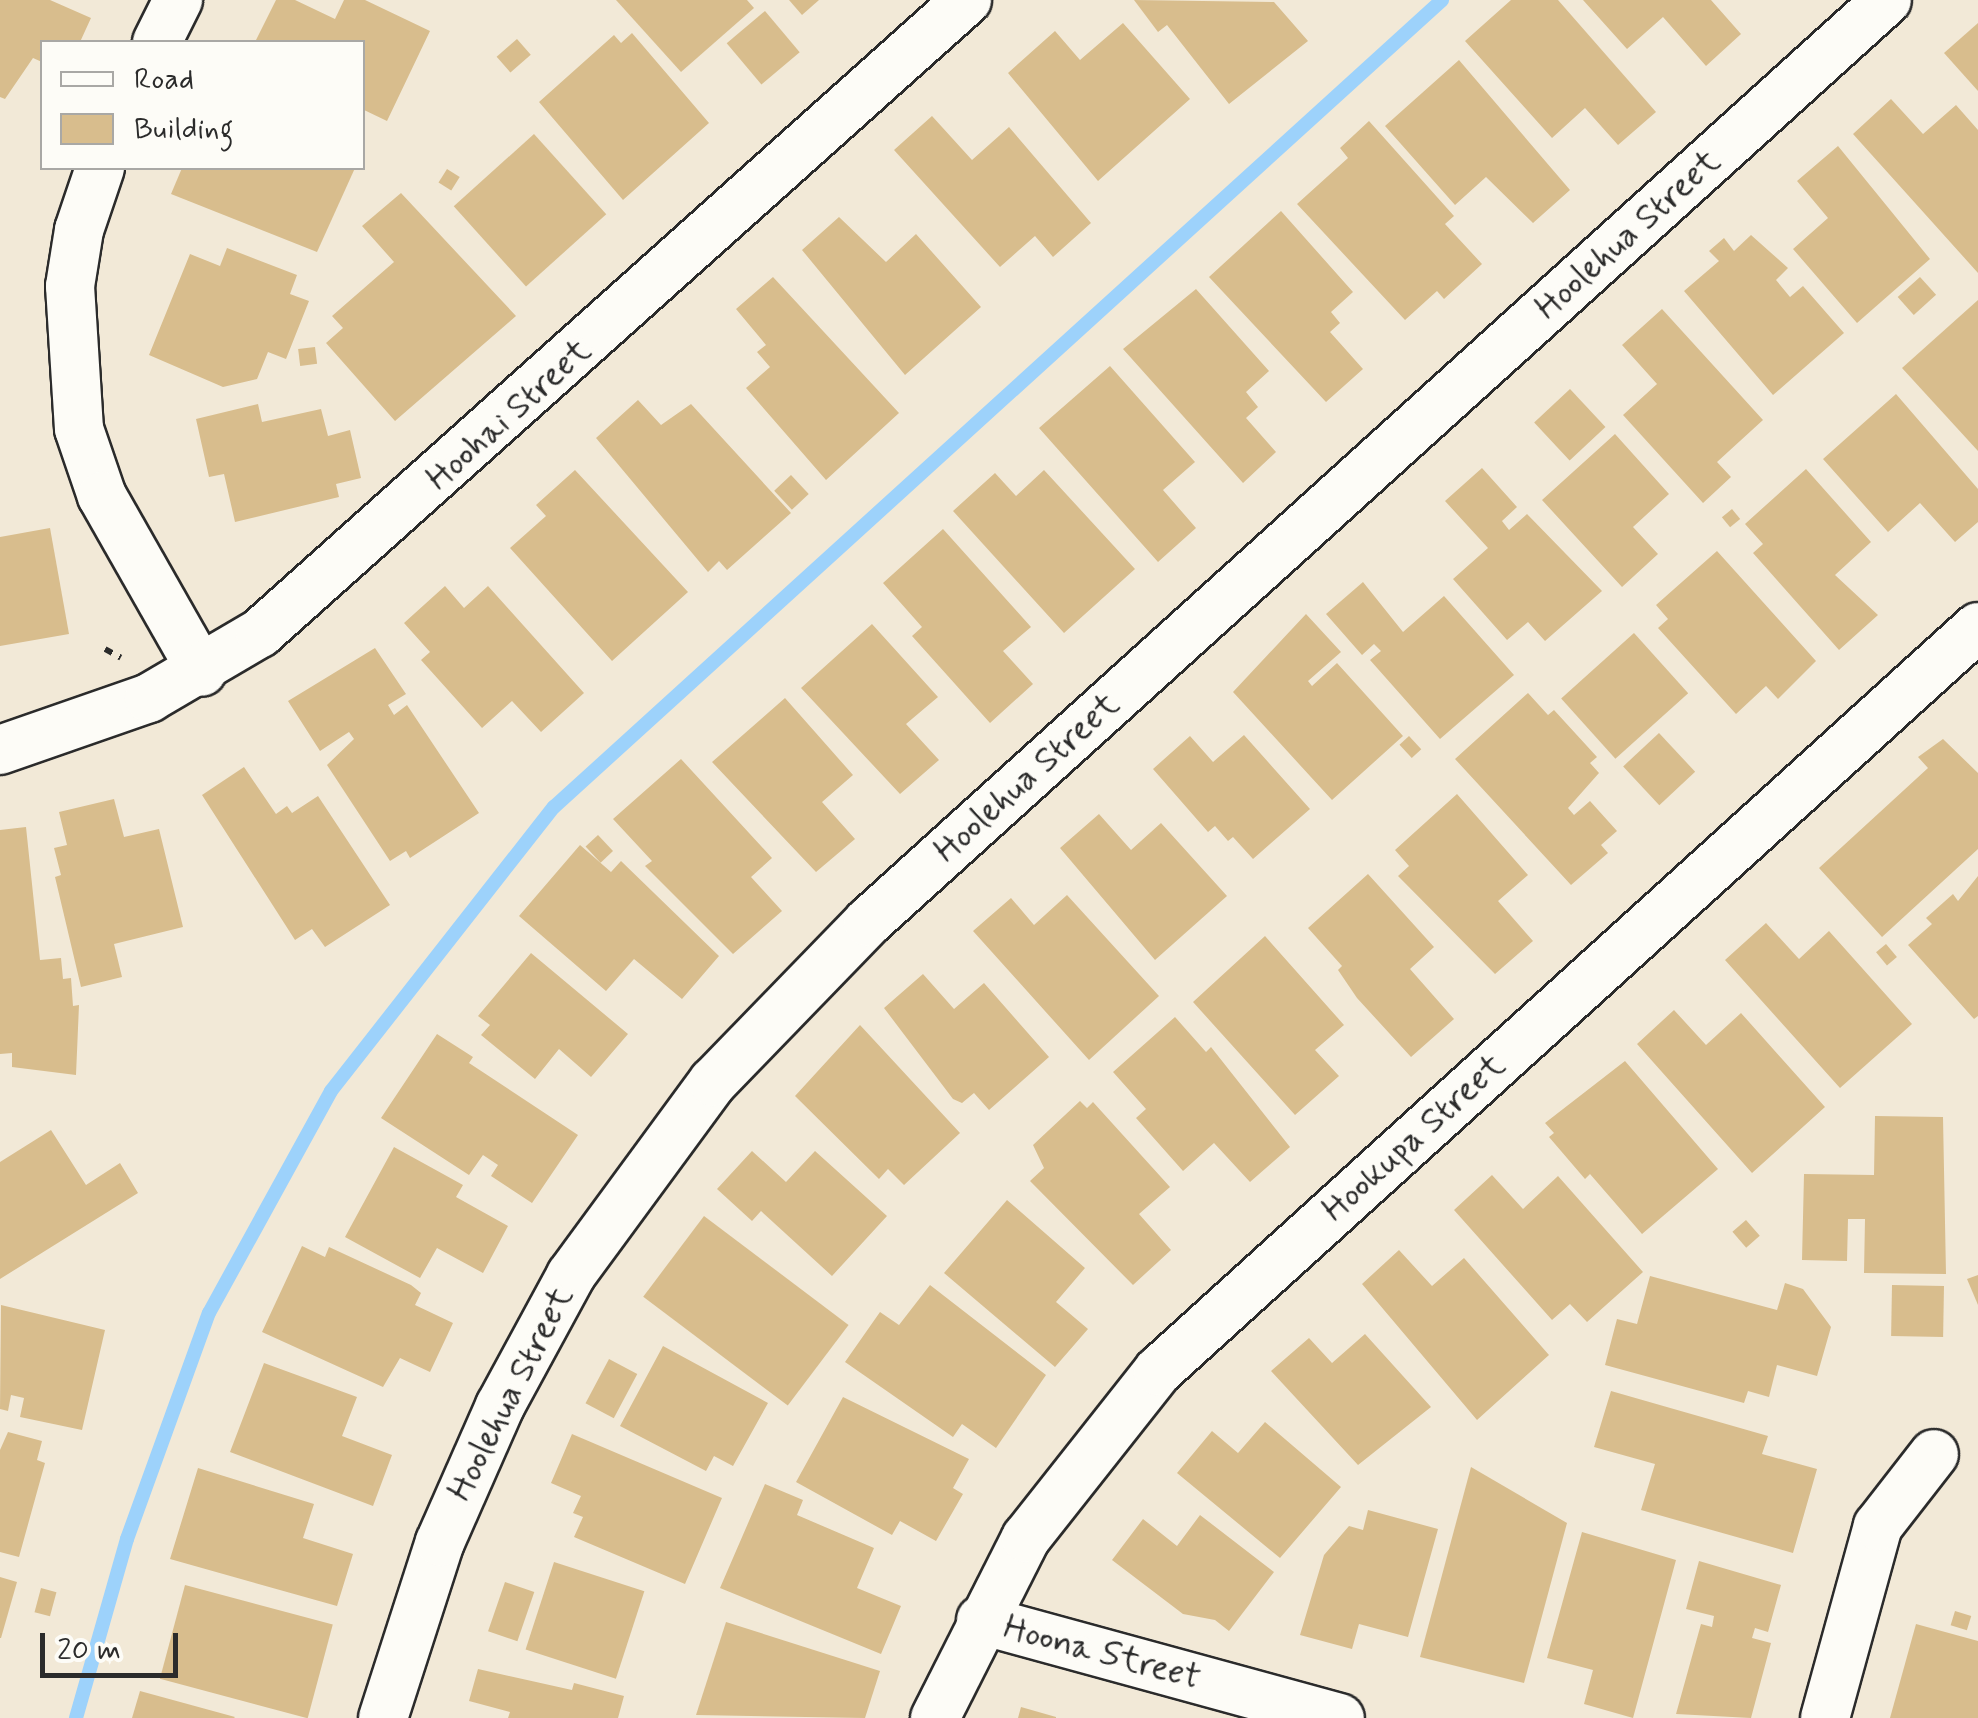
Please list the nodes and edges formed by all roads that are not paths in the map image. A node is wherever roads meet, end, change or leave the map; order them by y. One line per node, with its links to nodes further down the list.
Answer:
1 (178, 0): 4 (street)
2 (968, 0): 7 (street, Hoohai Street)
3 (1887, 0): 11 (street, Hoolehua Street)
4 (158, 40)
5 (99, 170): 7 (street)
6 (1969, 654): 10 (street, Hookupa Street)
7 (202, 672): 8 (street, Hoohai Street)
8 (0, 750)
9 (1934, 1454): 14 (street)
10 (980, 1620): 12 (street, Hookupa Street); 13 (street, Hoona Street)
11 (383, 1718)
12 (935, 1718)
13 (1340, 1718)
14 (1825, 1718)

